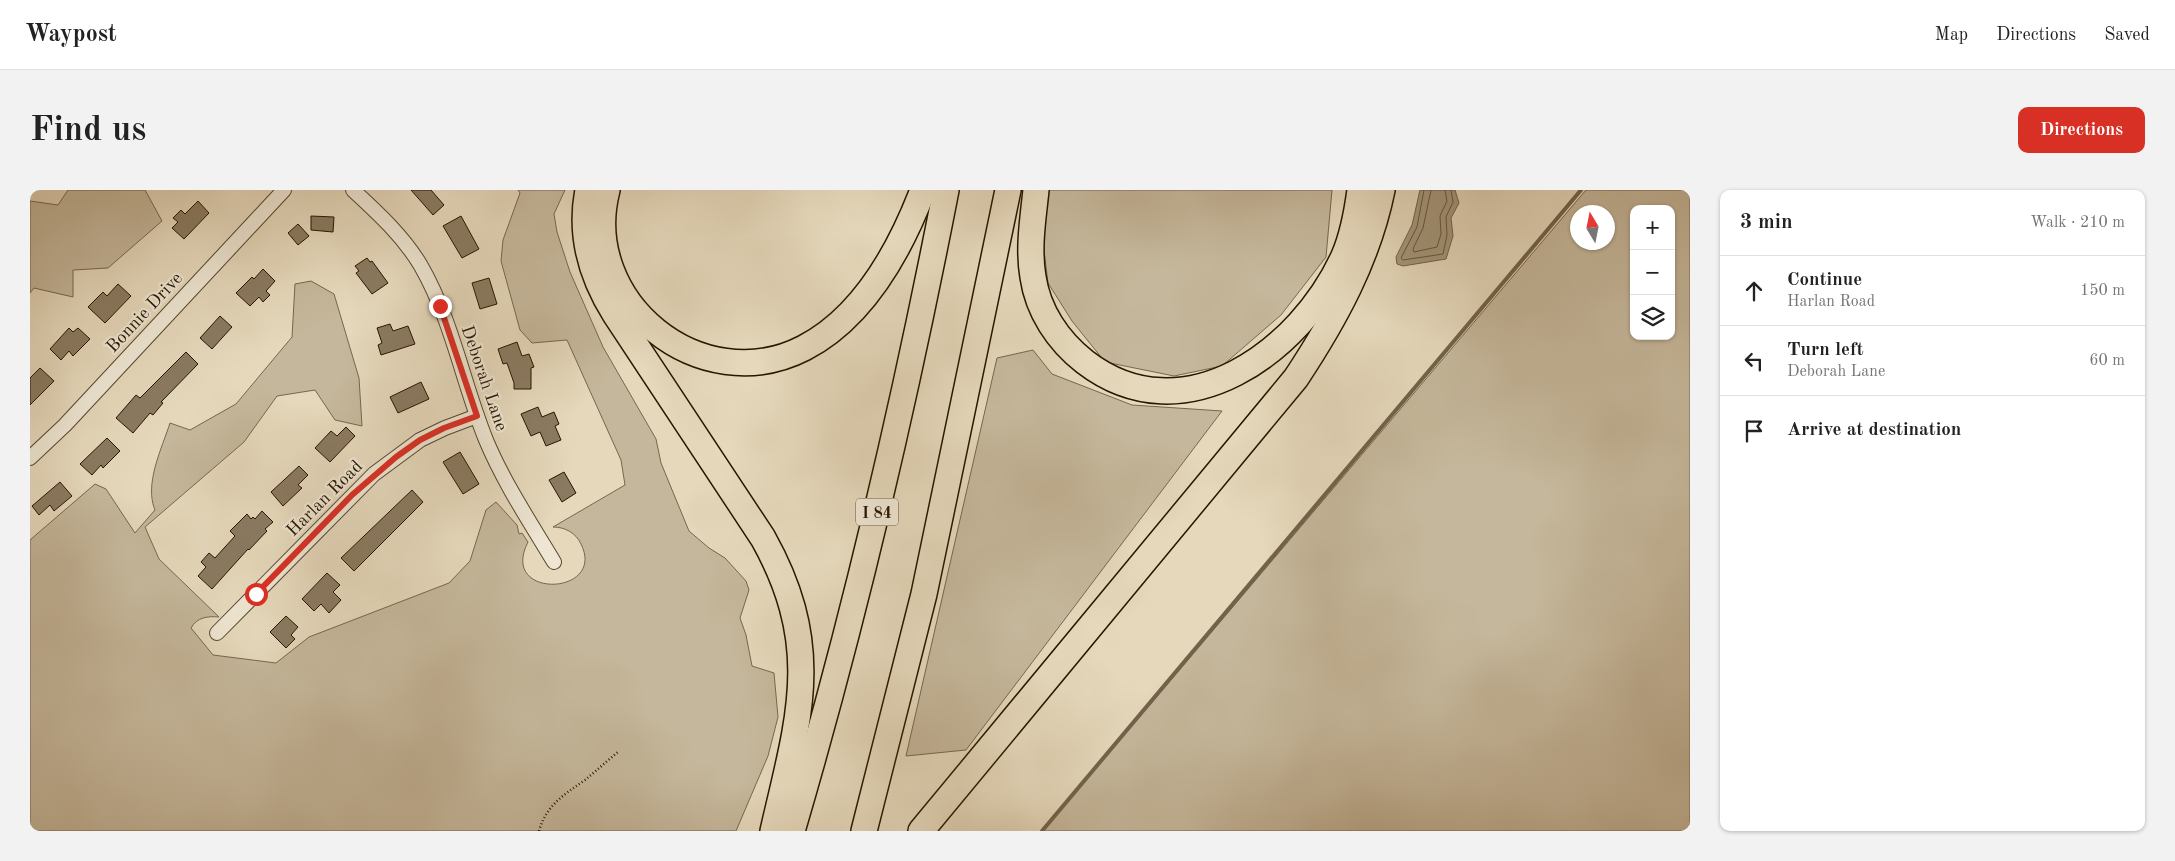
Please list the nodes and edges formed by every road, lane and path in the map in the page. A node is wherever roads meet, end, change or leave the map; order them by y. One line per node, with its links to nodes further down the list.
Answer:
1 (284, 190): 12 (street, Bonnie Drive)
2 (353, 190): 11 (street, Deborah Lane)
3 (588, 190): 17 (highway)
4 (607, 190): 5 (highway)
5 (924, 190)
6 (946, 190): 18 (highway, I 84)
7 (1008, 190): 19 (highway)
8 (1036, 190): 9 (highway)
9 (1360, 190)
10 (1382, 190): 20 (highway)
11 (477, 416): 13 (street, Deborah Lane); 14 (street, Harlan Road)
12 (30, 458)
13 (554, 562)
14 (216, 632)
15 (618, 752): 16 (path)
16 (539, 831)
17 (773, 831)
18 (792, 831)
19 (864, 831)
20 (921, 831)

